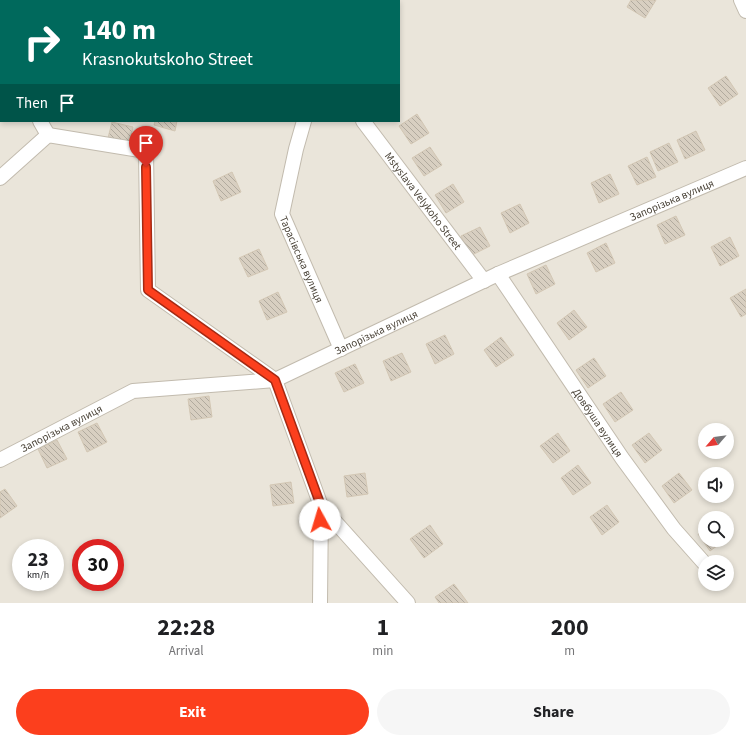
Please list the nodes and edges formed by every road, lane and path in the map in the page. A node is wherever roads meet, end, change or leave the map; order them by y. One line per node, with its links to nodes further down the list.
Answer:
1 (741, 0): 2 (street)
2 (746, 11)
3 (41, 122): 6 (street)
4 (304, 122): 11 (street, Тарасівська вулиця)
5 (364, 122): 10 (street, Mstyslava Velykoho Street)
6 (48, 135): 8 (street); 12 (street)
7 (746, 168): 9 (street, Запорізька вулиця)
8 (0, 178)
9 (498, 274): 10 (street, Запорізька вулиця); 15 (street, Довбуша вулиця)
10 (484, 281): 11 (street, Запорізька вулиця)
11 (341, 349): 12 (street, Запорізька вулиця)
12 (275, 380): 13 (street, Запорізька вулиця); 14 (street)
13 (0, 460)
14 (321, 506): 16 (street); 17 (street)
15 (698, 556)
16 (320, 603)
17 (408, 603)

